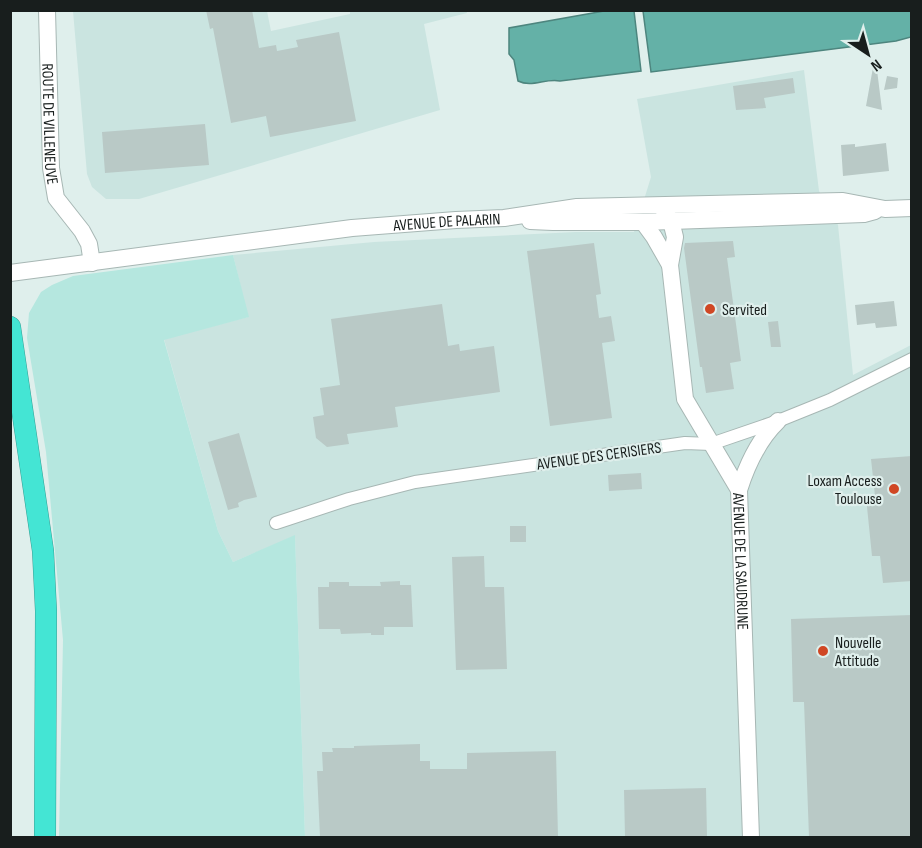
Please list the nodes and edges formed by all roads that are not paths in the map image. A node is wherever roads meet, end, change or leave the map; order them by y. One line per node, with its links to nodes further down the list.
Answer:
1 (47, 10): 7 (main road, ROUTE DE VILLENEUVE)
2 (912, 208): 4 (main road, AVENUE DE PALARIN)
3 (504, 218): 4 (main road, AVENUE DE PALARIN); 5 (main road, AVENUE DE PALARIN); 7 (main road, AVENUE DE PALARIN)
4 (671, 218): 5 (main road, AVENUE DE PALARIN); 6 (main road); 8 (main road, AVENUE DE LA SAUDRUNE)
5 (643, 222): 6 (main road, AVENUE DE LA SAUDRUNE)
6 (654, 237): 8 (main road, AVENUE DE LA SAUDRUNE)
7 (92, 263): 9 (main road, AVENUE DE PALARIN)
8 (670, 265): 13 (main road, AVENUE DE LA SAUDRUNE)
9 (10, 273)
10 (10, 327): 16 (highway)
11 (912, 359): 12 (street, AVENUE DES CERISIERS)
12 (778, 421): 13 (street, AVENUE DES CERISIERS); 14 (main road)
13 (711, 444): 14 (main road, AVENUE DE LA SAUDRUNE); 15 (street, AVENUE DES CERISIERS)
14 (739, 490): 17 (main road, AVENUE DE LA SAUDRUNE)
15 (276, 523)
16 (45, 837)
17 (751, 837)

